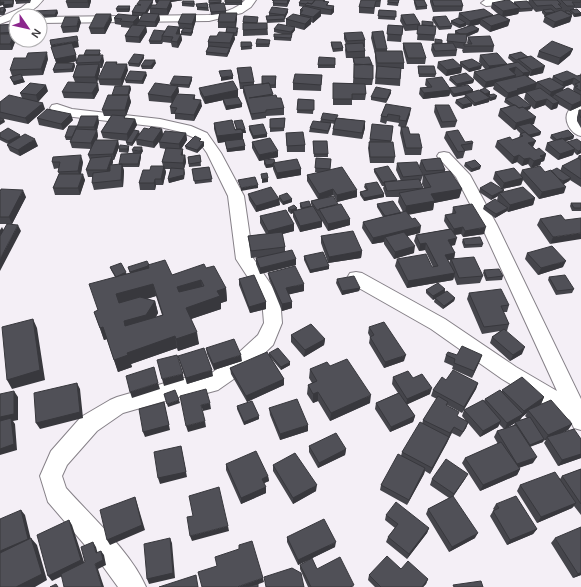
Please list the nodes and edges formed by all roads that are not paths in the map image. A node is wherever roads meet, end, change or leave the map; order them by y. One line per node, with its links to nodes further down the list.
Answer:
1 (38, 0): 5 (street)
2 (251, 0): 6 (street)
3 (532, 0): 4 (street)
4 (486, 3)
5 (1, 20)
6 (48, 20)
7 (57, 108): 13 (street)
8 (581, 109): 9 (street)
9 (581, 132)
10 (444, 156): 12 (street)
11 (356, 278): 12 (street)
12 (579, 417)
13 (133, 587)

